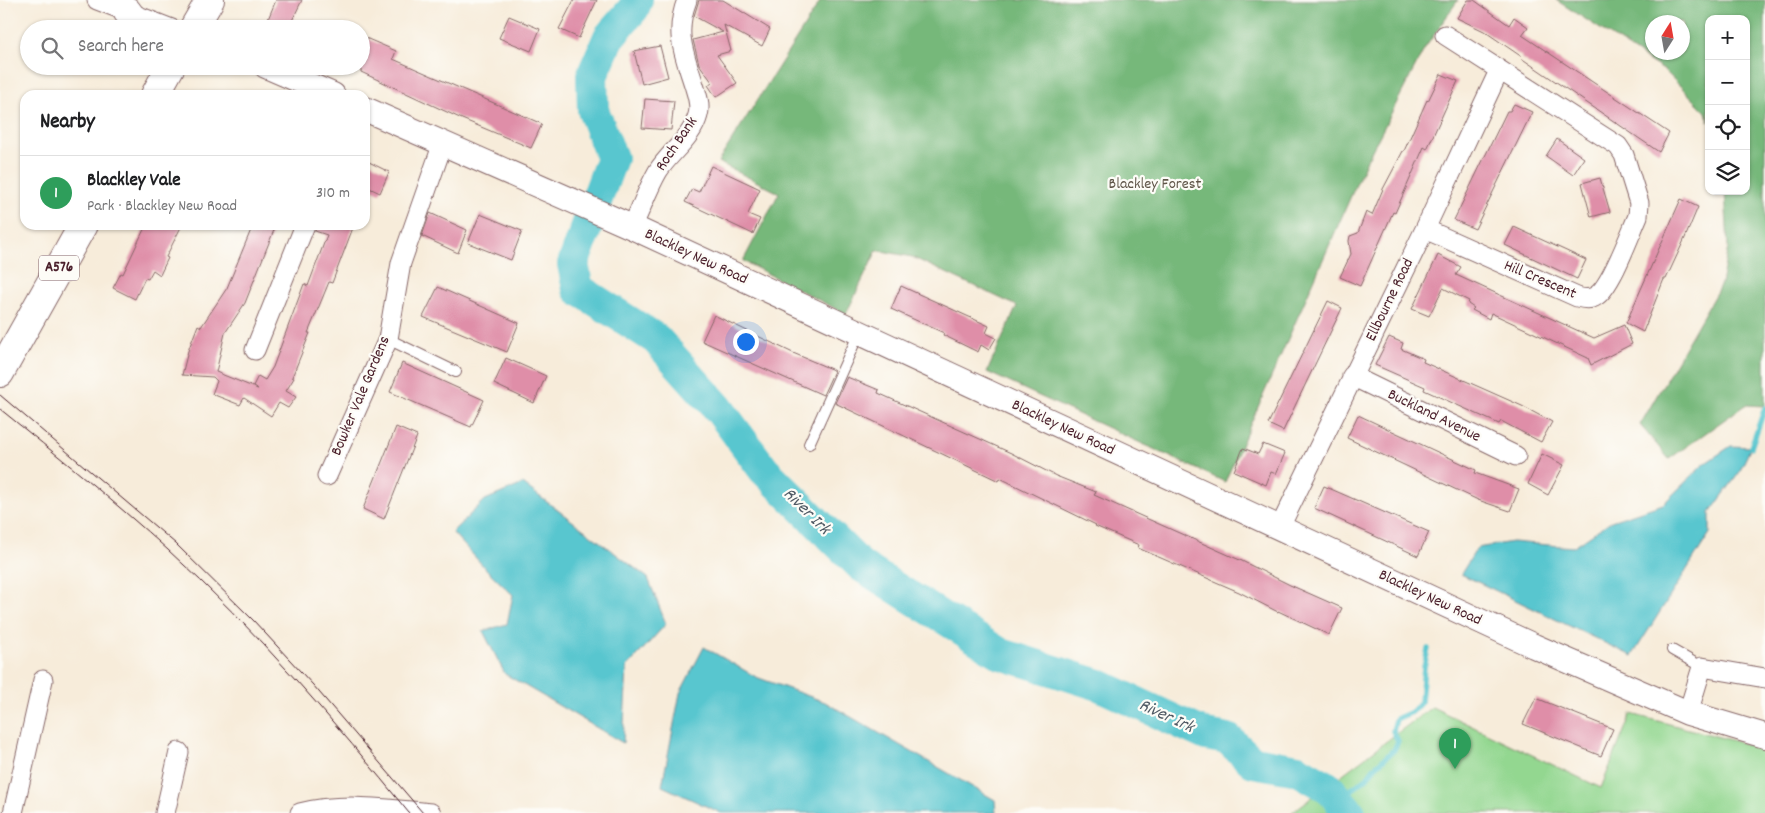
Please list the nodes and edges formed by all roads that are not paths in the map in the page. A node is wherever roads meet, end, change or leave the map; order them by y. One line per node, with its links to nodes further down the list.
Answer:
1 (97, 0): 4 (street)
2 (210, 0): 5 (highway)
3 (687, 0): 16 (street, Roch Bank)
4 (133, 20)
5 (198, 20)
6 (1445, 35): 7 (street, Hill Crescent)
7 (1499, 71): 17 (street, Ellbourne Road); 17 (street, Hill Crescent)
8 (153, 75): 11 (highway)
9 (166, 75): 12 (highway)
10 (287, 75): 13 (street)
11 (154, 90)
12 (157, 90)
13 (321, 90)
14 (370, 111): 15 (street, Blackley New Road)
15 (443, 143): 16 (street, Blackley New Road); 21 (street, Bowker Vale Gardens)
16 (632, 227): 20 (street, Blackley New Road)
17 (1425, 229): 25 (street, Ellbourne Road)
18 (80, 230): 24 (highway, A576)
19 (304, 230): 22 (street)
20 (859, 333): 26 (lane); 29 (street, Blackley New Road)
21 (388, 339): 23 (lane); 28 (street, Bowker Vale Gardens)
22 (255, 350)
23 (456, 372)
24 (0, 373)
25 (1352, 376): 27 (street, Buckland Avenue); 29 (street, Ellbourne Road)
26 (808, 444)
27 (1516, 456)
28 (327, 476)
29 (1279, 529): 34 (street, Blackley New Road)
30 (1672, 650): 31 (lane)
31 (1702, 667): 32 (street); 34 (street)
32 (1765, 678)
33 (43, 680): 37 (street)
34 (1688, 713): 35 (street, Blackley New Road)
35 (1765, 736)
36 (179, 752): 38 (street)
37 (13, 813)
38 (165, 813)
39 (300, 813): 40 (street)
40 (431, 813)

